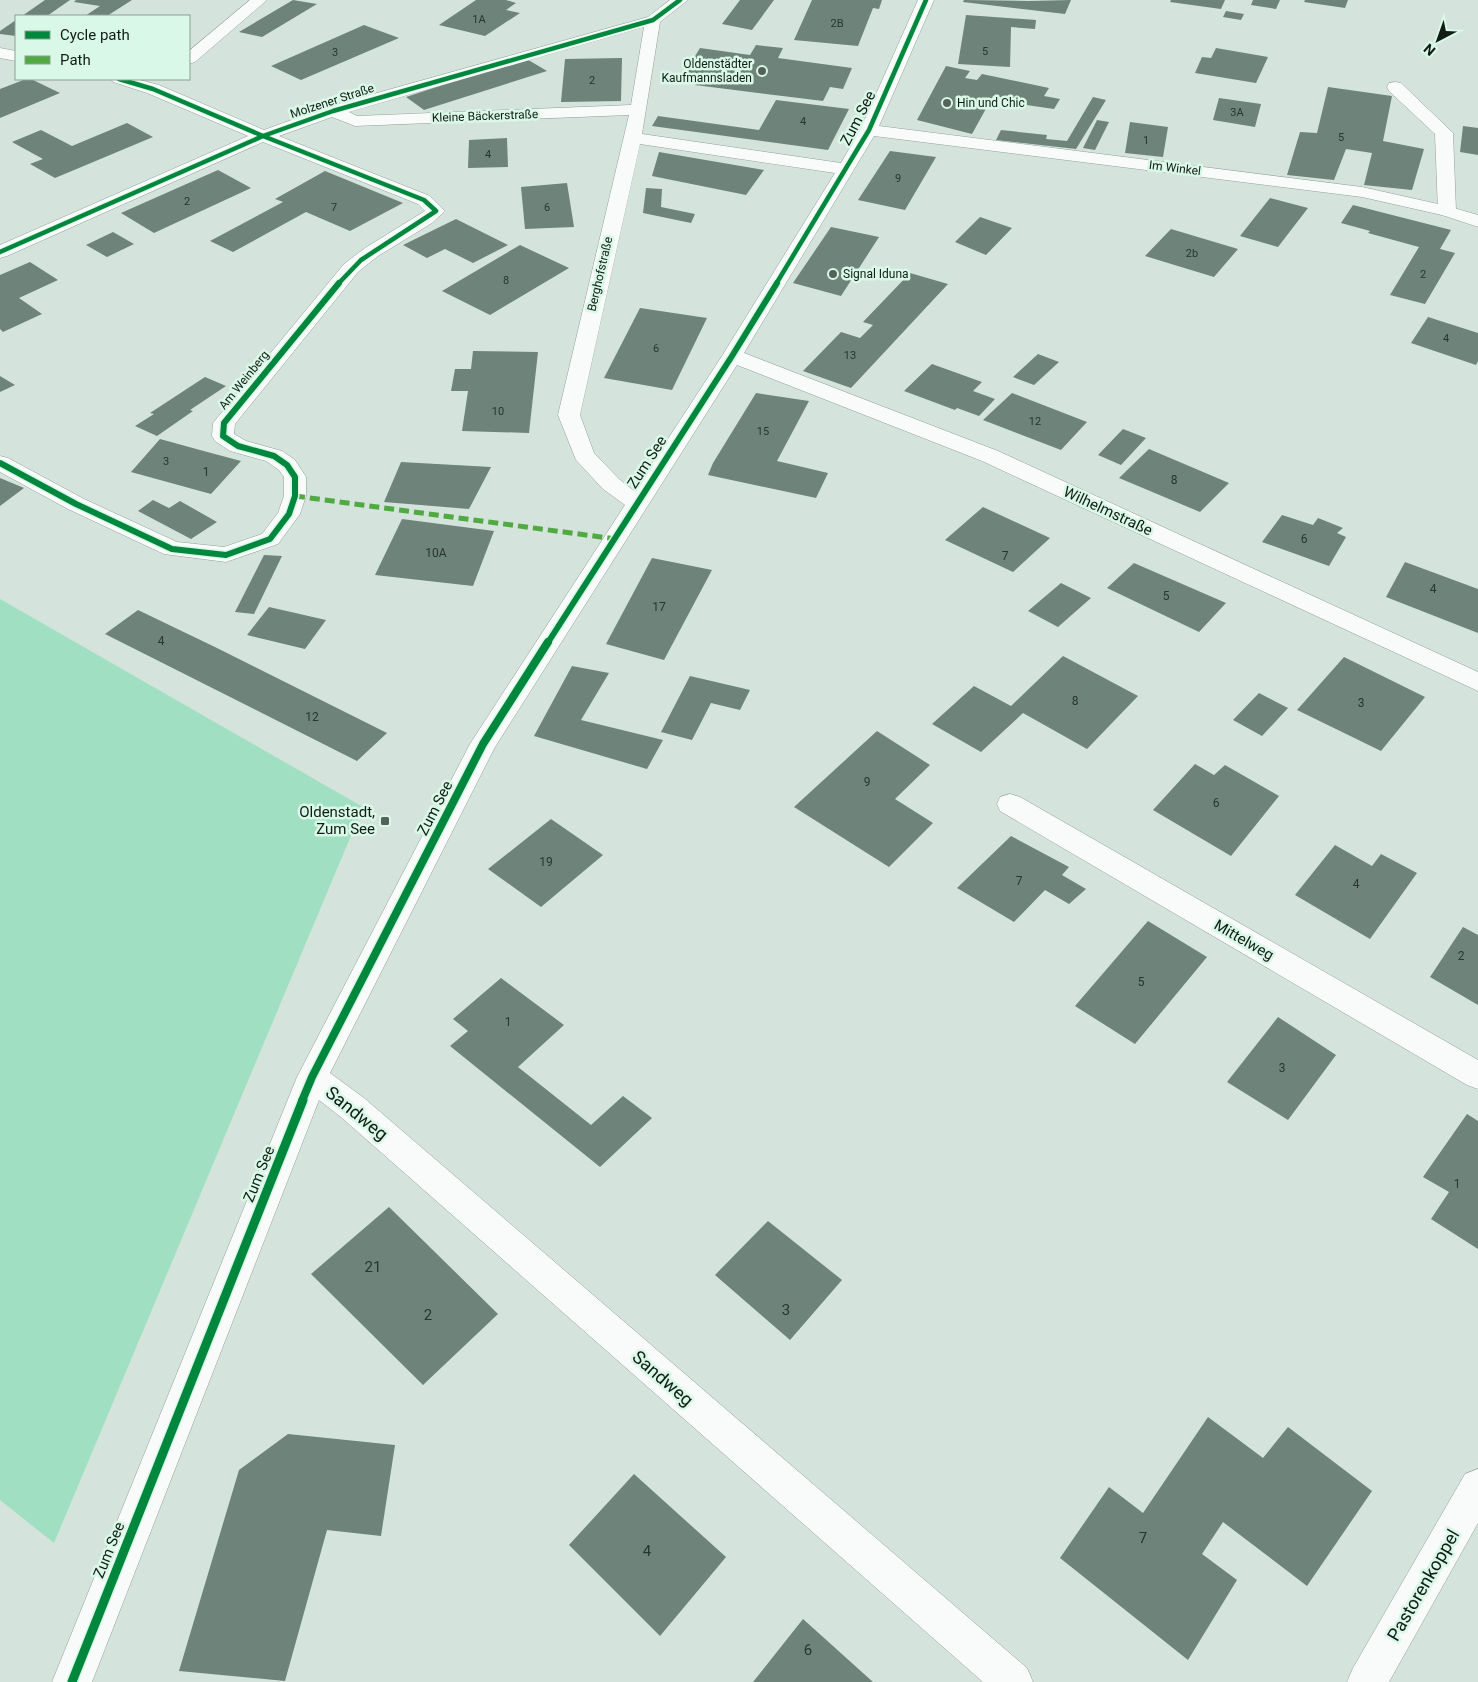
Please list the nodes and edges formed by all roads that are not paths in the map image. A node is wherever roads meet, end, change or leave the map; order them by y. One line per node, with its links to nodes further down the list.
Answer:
1 (259, 0): 7 (street)
2 (680, 0): 4 (street, Molzener Straße)
3 (926, 0): 13 (street, Zum See)
4 (653, 20): 11 (street, Berghofstraße); 12 (street, Molzener Straße)
5 (0, 53): 6 (street)
6 (15, 56)
7 (190, 58)
8 (127, 80): 9 (street)
9 (159, 84): 14 (street)
10 (1395, 87): 17 (street)
11 (639, 110): 12 (street, Kleine Bäckerstraße); 15 (street, Berghofstraße)
12 (333, 111): 14 (street, Molzener Straße)
13 (868, 130): 16 (street, Zum See); 17 (street, Im Winkel)
14 (263, 136): 19 (street, Molzener Straße); 21 (street, Am Weinberg)
15 (632, 138): 16 (street); 22 (street, Berghofstraße)
16 (846, 169): 20 (street, Zum See)
17 (1447, 211): 18 (street, Im Winkel)
18 (1478, 220)
19 (0, 252)
20 (732, 356): 22 (street, Zum See); 23 (street, Wilhelmstraße)
21 (0, 463)
22 (637, 504): 26 (street, Zum See)
23 (1478, 682)
24 (1010, 804): 25 (street, Mittelweg)
25 (1478, 1076)
26 (312, 1077): 28 (street, Zum See); 29 (street, Sandweg)
27 (1478, 1487): 30 (street, Pastorenkoppel)
28 (72, 1682)
29 (1013, 1682)
30 (1367, 1682)

